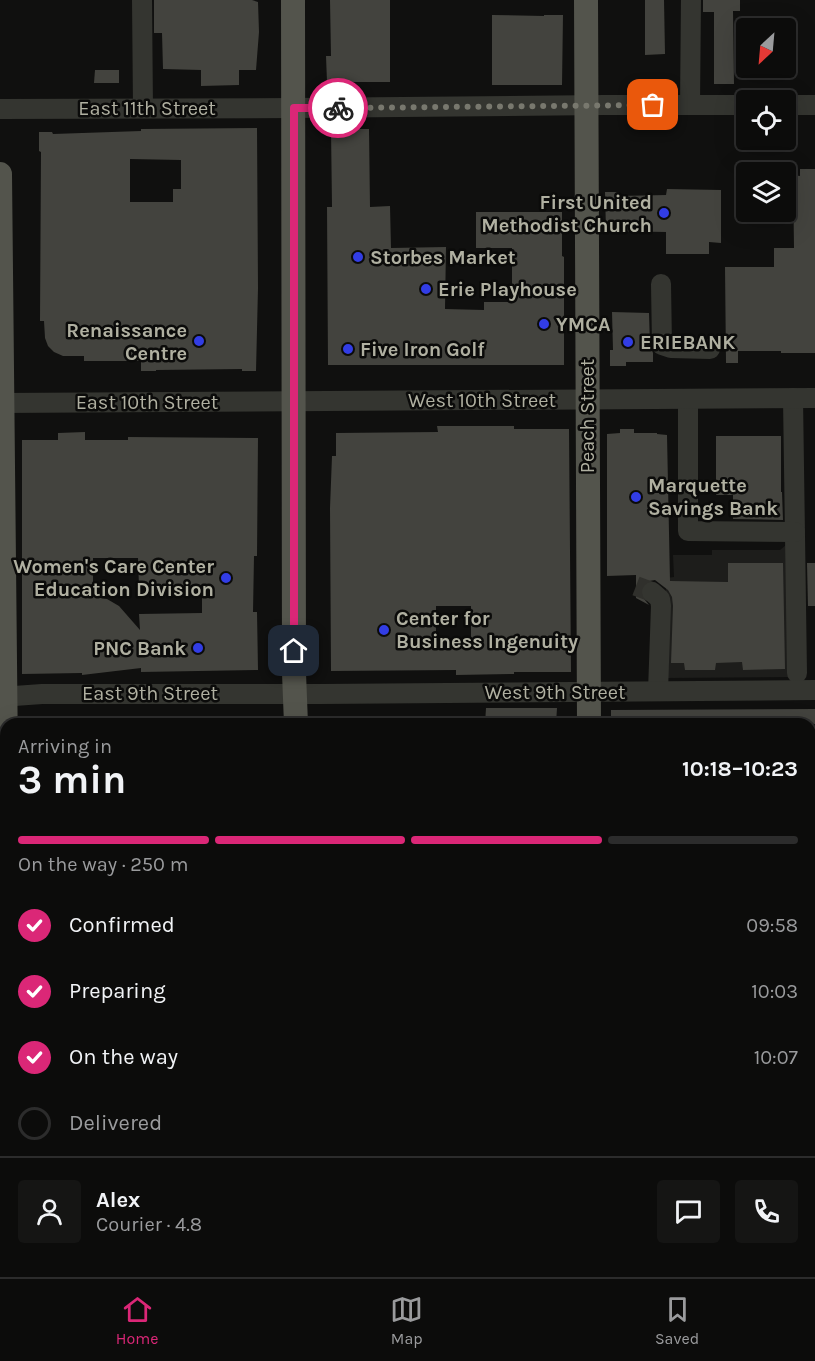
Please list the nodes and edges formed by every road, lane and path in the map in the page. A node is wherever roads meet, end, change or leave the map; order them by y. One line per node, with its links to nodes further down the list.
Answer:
1 (142, 0): 10 (street)
2 (293, 0): 11 (main road)
3 (586, 0): 5 (main road, Peach Street)
4 (691, 0): 6 (street)
5 (586, 105): 6 (street, East 11th Street); 11 (street, East 11th Street); 19 (main road, Peach Street)
6 (690, 105): 7 (street, East 11th Street)
7 (736, 105)
8 (796, 105): 9 (street)
9 (815, 105)
10 (143, 108): 11 (street, East 11th Street); 12 (street, East 11th Street)
11 (294, 108): 20 (main road)
12 (0, 109)
13 (0, 174): 21 (main road)
14 (661, 284): 15 (street)
15 (710, 349)
16 (793, 398): 17 (street, West 10th Street); 18 (street, West 10th Street); 22 (street)
17 (815, 398)
18 (688, 399): 19 (street, West 10th Street); 22 (street)
19 (586, 400): 20 (street, West 10th Street); 27 (main road, Peach Street)
20 (294, 401): 21 (street, East 10th Street); 28 (main road)
21 (1, 403): 29 (main road)
22 (795, 532): 24 (street)
23 (652, 592): 26 (street)
24 (796, 673)
25 (815, 690): 26 (street, West 9th Street)
26 (658, 691): 27 (street, West 9th Street)
27 (588, 692): 28 (street, West 9th Street); 32 (main road, Peach Street)
28 (294, 693): 29 (street, East 9th Street); 31 (main road)
29 (3, 697): 30 (main road)
30 (4, 718)
31 (296, 718)
32 (589, 718)

